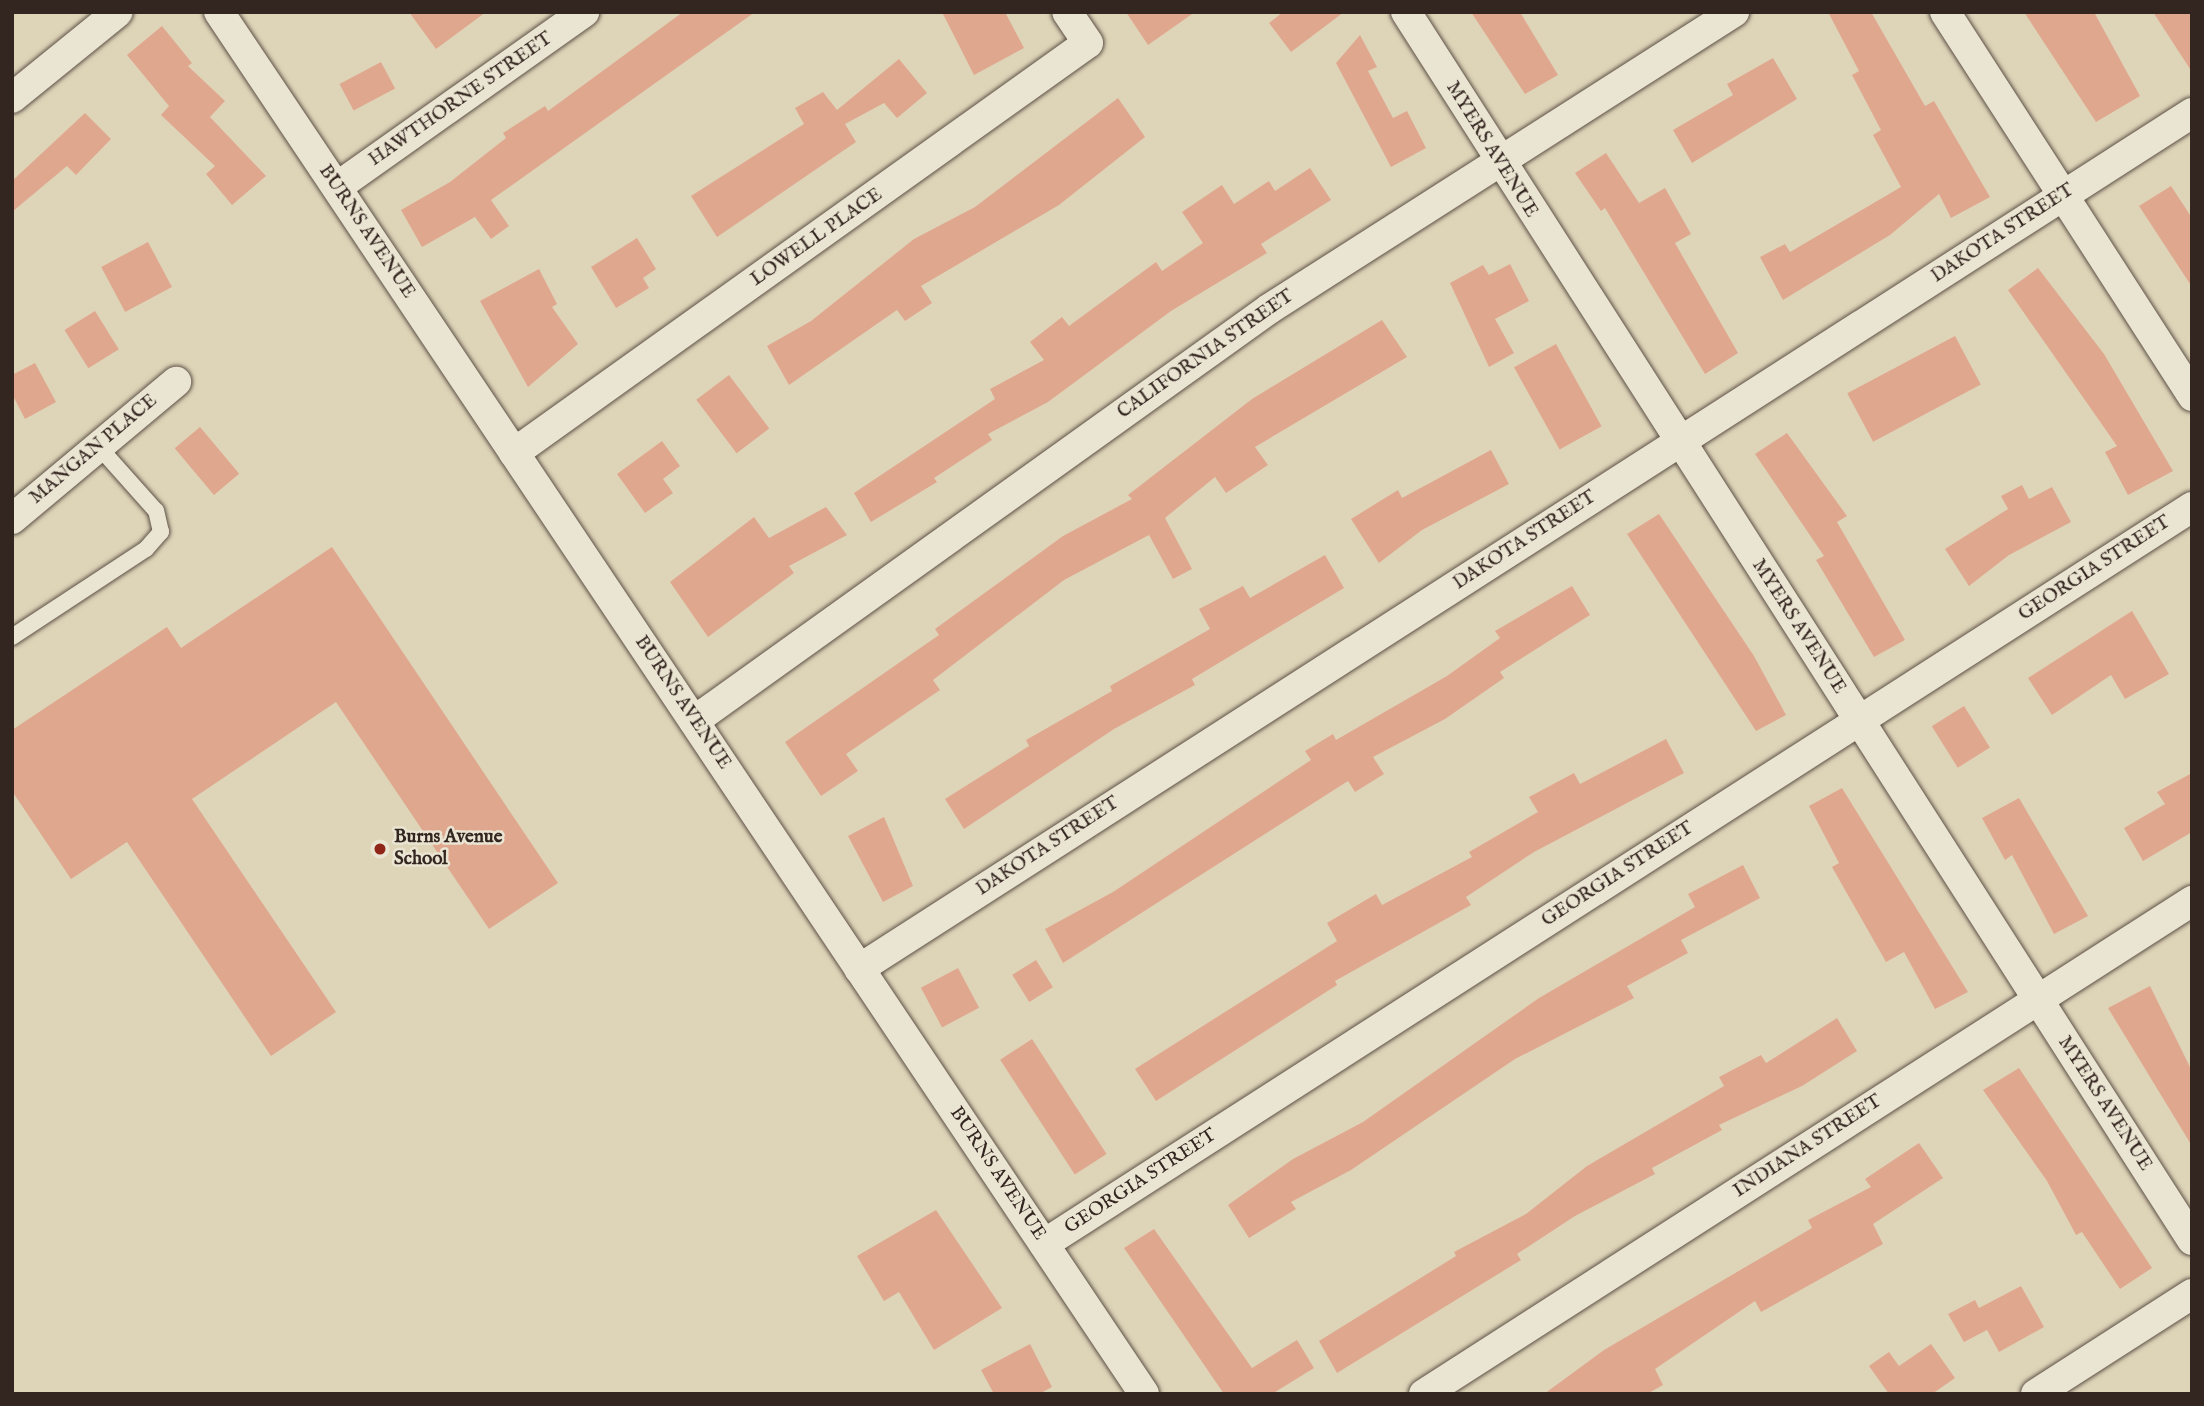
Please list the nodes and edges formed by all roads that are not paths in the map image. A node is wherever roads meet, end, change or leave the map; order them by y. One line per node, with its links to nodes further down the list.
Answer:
1 (118, 12): 8 (street)
2 (219, 12): 11 (street, BURNS AVENUE)
3 (584, 12): 11 (street, HAWTHORNE STREET)
4 (1067, 12): 17 (street, LOWELL PLACE)
5 (1406, 12): 10 (street, MYERS AVENUE)
6 (1734, 12): 10 (street, CALIFORNIA STREET)
7 (1945, 12): 12 (street)
8 (12, 98)
9 (2192, 113): 12 (street, DAKOTA STREET)
10 (1499, 163): 15 (street, MYERS AVENUE); 21 (street, CALIFORNIA STREET)
11 (337, 187): 17 (street, BURNS AVENUE)
12 (2063, 195): 14 (street); 15 (street, DAKOTA STREET)
13 (176, 382): 16 (street, MANGAN PLACE)
14 (2192, 396)
15 (1678, 443): 22 (street, MYERS AVENUE); 24 (street, DAKOTA STREET)
16 (99, 446): 19 (street, MANGAN PLACE); 20 (lane)
17 (514, 453): 21 (street, BURNS AVENUE)
18 (2192, 507): 22 (street, GEORGIA STREET)
19 (12, 519)
20 (12, 637)
21 (694, 721): 24 (street, BURNS AVENUE)
22 (1858, 721): 25 (street, MYERS AVENUE); 27 (street, GEORGIA STREET)
23 (2192, 901): 25 (street, INDIANA STREET)
24 (859, 969): 27 (street, BURNS AVENUE)
25 (2037, 1000): 26 (street, MYERS AVENUE); 30 (street, INDIANA STREET)
26 (2192, 1240)
27 (1044, 1244): 29 (street, BURNS AVENUE)
28 (2192, 1294): 31 (street)
29 (1144, 1394)
30 (1424, 1394)
31 (2036, 1394)

